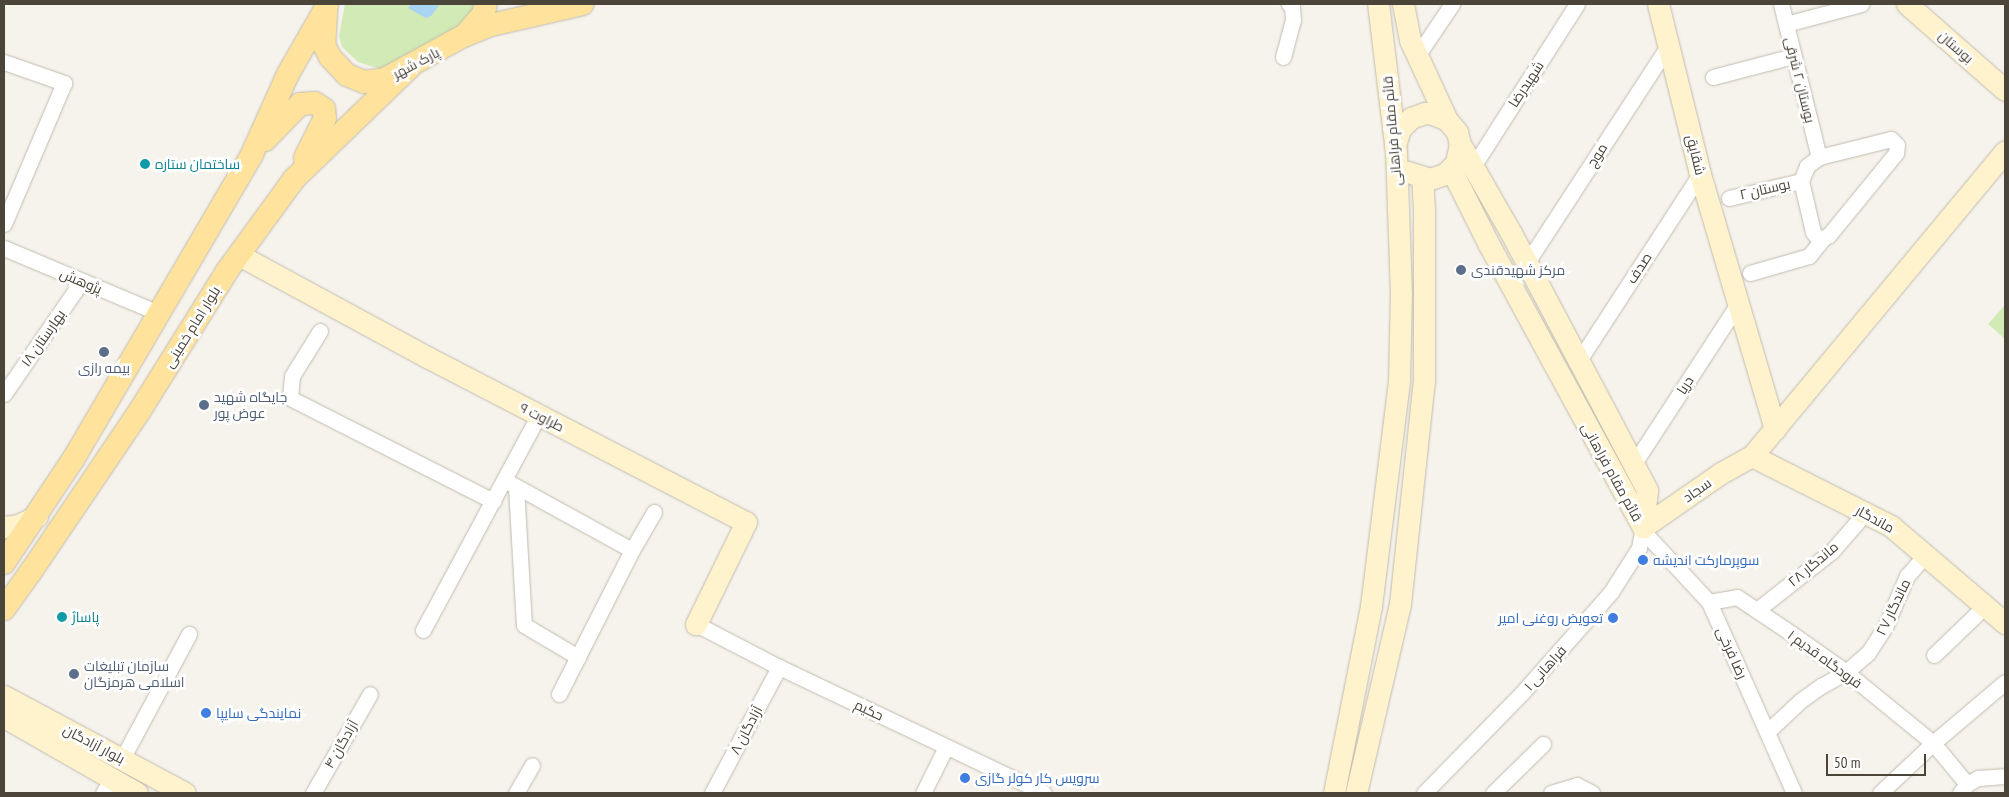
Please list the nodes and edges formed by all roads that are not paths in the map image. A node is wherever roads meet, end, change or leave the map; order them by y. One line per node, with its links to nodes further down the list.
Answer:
1 (486, 4): 14 (main road, پارک شهر)
2 (1288, 4): 18 (street)
3 (1378, 4): 26 (street, قائم مقام فراهانی)
4 (1403, 4): 16 (street)
5 (1452, 4): 16 (street)
6 (1578, 4): 29 (street, شهیدرضا)
7 (1658, 4): 15 (street, شقایق)
8 (1781, 4): 13 (street, بوستان ۲ شرقی)
9 (1861, 4): 13 (street)
10 (1907, 4): 22 (street, بوستان)
11 (327, 5): 20 (main road, پارک شهر); 27 (main road)
12 (572, 5): 14 (main road)
13 (1786, 24): 17 (street, بوستان ۲ شرقی)
14 (466, 35): 20 (main road, پارک شهر)
15 (1668, 46): 31 (street, شقایق); 42 (street, موج)
16 (1417, 56): 23 (street)
17 (1793, 56): 21 (street); 28 (street, بوستان ۲ شرقی)
18 (1283, 57)
19 (4, 62): 36 (street)
20 (409, 68): 33 (main road, بلوار امام خمینی)
21 (1712, 77)
22 (2005, 90)
23 (1448, 120): 24 (street); 26 (street)
24 (1460, 144): 29 (street, قائم مقام فراهانی); 30 (street)
25 (2005, 151): 51 (street)
26 (1396, 152): 32 (street); 97 (street, قائم مقام فراهانی)
27 (252, 154): 33 (main road); 46 (main road)
28 (1819, 157): 34 (street); 38 (street)
29 (1474, 165): 37 (street, قائم مقام فراهانی)
30 (1451, 169): 32 (street); 39 (street, قائم مقام فراهانی)
31 (1700, 174): 45 (street, شقایق); 48 (street, صدف)
32 (1422, 178): 98 (street, قائم مقام فراهانی)
33 (294, 179): 41 (main road, بلوار امام خمینی)
34 (1801, 181): 35 (street, بوستان ۲); 38 (street)
35 (1729, 198)
36 (4, 224)
37 (1511, 233): 39 (street); 42 (street, قائم مقام فراهانی)
38 (1823, 239): 43 (street)
39 (1488, 243): 60 (street, قائم مقام فراهانی)
40 (4, 248): 44 (street, پژوهش)
41 (239, 255): 50 (street, طراوت ۹); 66 (main road, بلوار امام خمینی)
42 (1526, 264): 48 (street, قائم مقام فراهانی)
43 (1750, 273)
44 (82, 282): 46 (street, پژوهش); 49 (street, بهارستان ۱۸)
45 (1738, 304): 51 (street, شقایق); 53 (street, دریا)
46 (159, 313): 58 (main road)
47 (320, 331): 55 (street)
48 (1578, 362): 53 (street, قائم مقام فراهانی)
49 (4, 394)
50 (539, 415): 54 (street); 69 (street, طراوت ۹)
51 (1775, 429): 52 (street)
52 (1752, 456): 57 (street, ماندگار); 60 (street, سجاد)
53 (1633, 465): 60 (street, قائم مقام فراهانی)
54 (510, 483): 55 (street); 61 (street); 73 (street)
55 (493, 501): 70 (street)
56 (654, 512): 61 (street)
57 (1866, 513): 62 (street, ماندگار); 67 (street, ماندگار ۲۸)
58 (37, 516): 59 (street); 63 (main road)
59 (4, 527)
60 (1643, 529): 64 (street, رضا فرخی); 99 (street, فراهانی ۱)
61 (632, 550): 73 (street)
62 (1925, 555): 65 (street, ماندگار); 75 (street, ماندگار ۲۷)
63 (4, 562)
64 (1709, 602): 67 (street, فرودگاه قدیم ۱); 81 (street, رضا فرخی)
65 (1986, 606): 68 (street, ماندگار); 72 (street)
66 (4, 609)
67 (1757, 610): 75 (street, فرودگاه قدیم ۱)
68 (2005, 623)
69 (696, 624): 74 (street, حکیم)
70 (423, 630)
71 (189, 634): 85 (street)
72 (1934, 655)
73 (578, 657): 78 (street)
74 (780, 668): 84 (street, حکیم); 94 (street, آزادگان ۸)
75 (1846, 672): 81 (street, ماندگار ۲۷); 82 (street, فرودگاه قدیم ۱)
76 (2005, 682): 82 (street)
77 (370, 694): 92 (street, آزادگان ۴)
78 (559, 694)
79 (4, 696): 85 (street, بلوار آزادگان)
80 (4, 717): 88 (street, بلوار آزادگان)
81 (1767, 732): 103 (street, رضا فرخی)
82 (1933, 743): 89 (street, فرودگاه قدیم ۱); 104 (street)
83 (1543, 744): 100 (street)
84 (946, 747): 95 (street); 96 (street, حکیم)
85 (122, 759): 88 (street); 91 (street, بلوار آزادگان)
86 (532, 765): 93 (street)
87 (2005, 776): 89 (street)
88 (107, 786): 90 (street, بلوار آزادگان)
89 (1964, 789)
90 (137, 793)
91 (185, 793)
92 (313, 793)
93 (516, 793)
94 (712, 793)
95 (923, 793)
96 (1044, 793)
97 (1334, 793)
98 (1356, 793)
99 (1424, 793)
100 (1493, 793)
101 (1551, 793): 102 (street)
102 (1592, 793)
103 (1794, 793)
104 (1880, 793)

